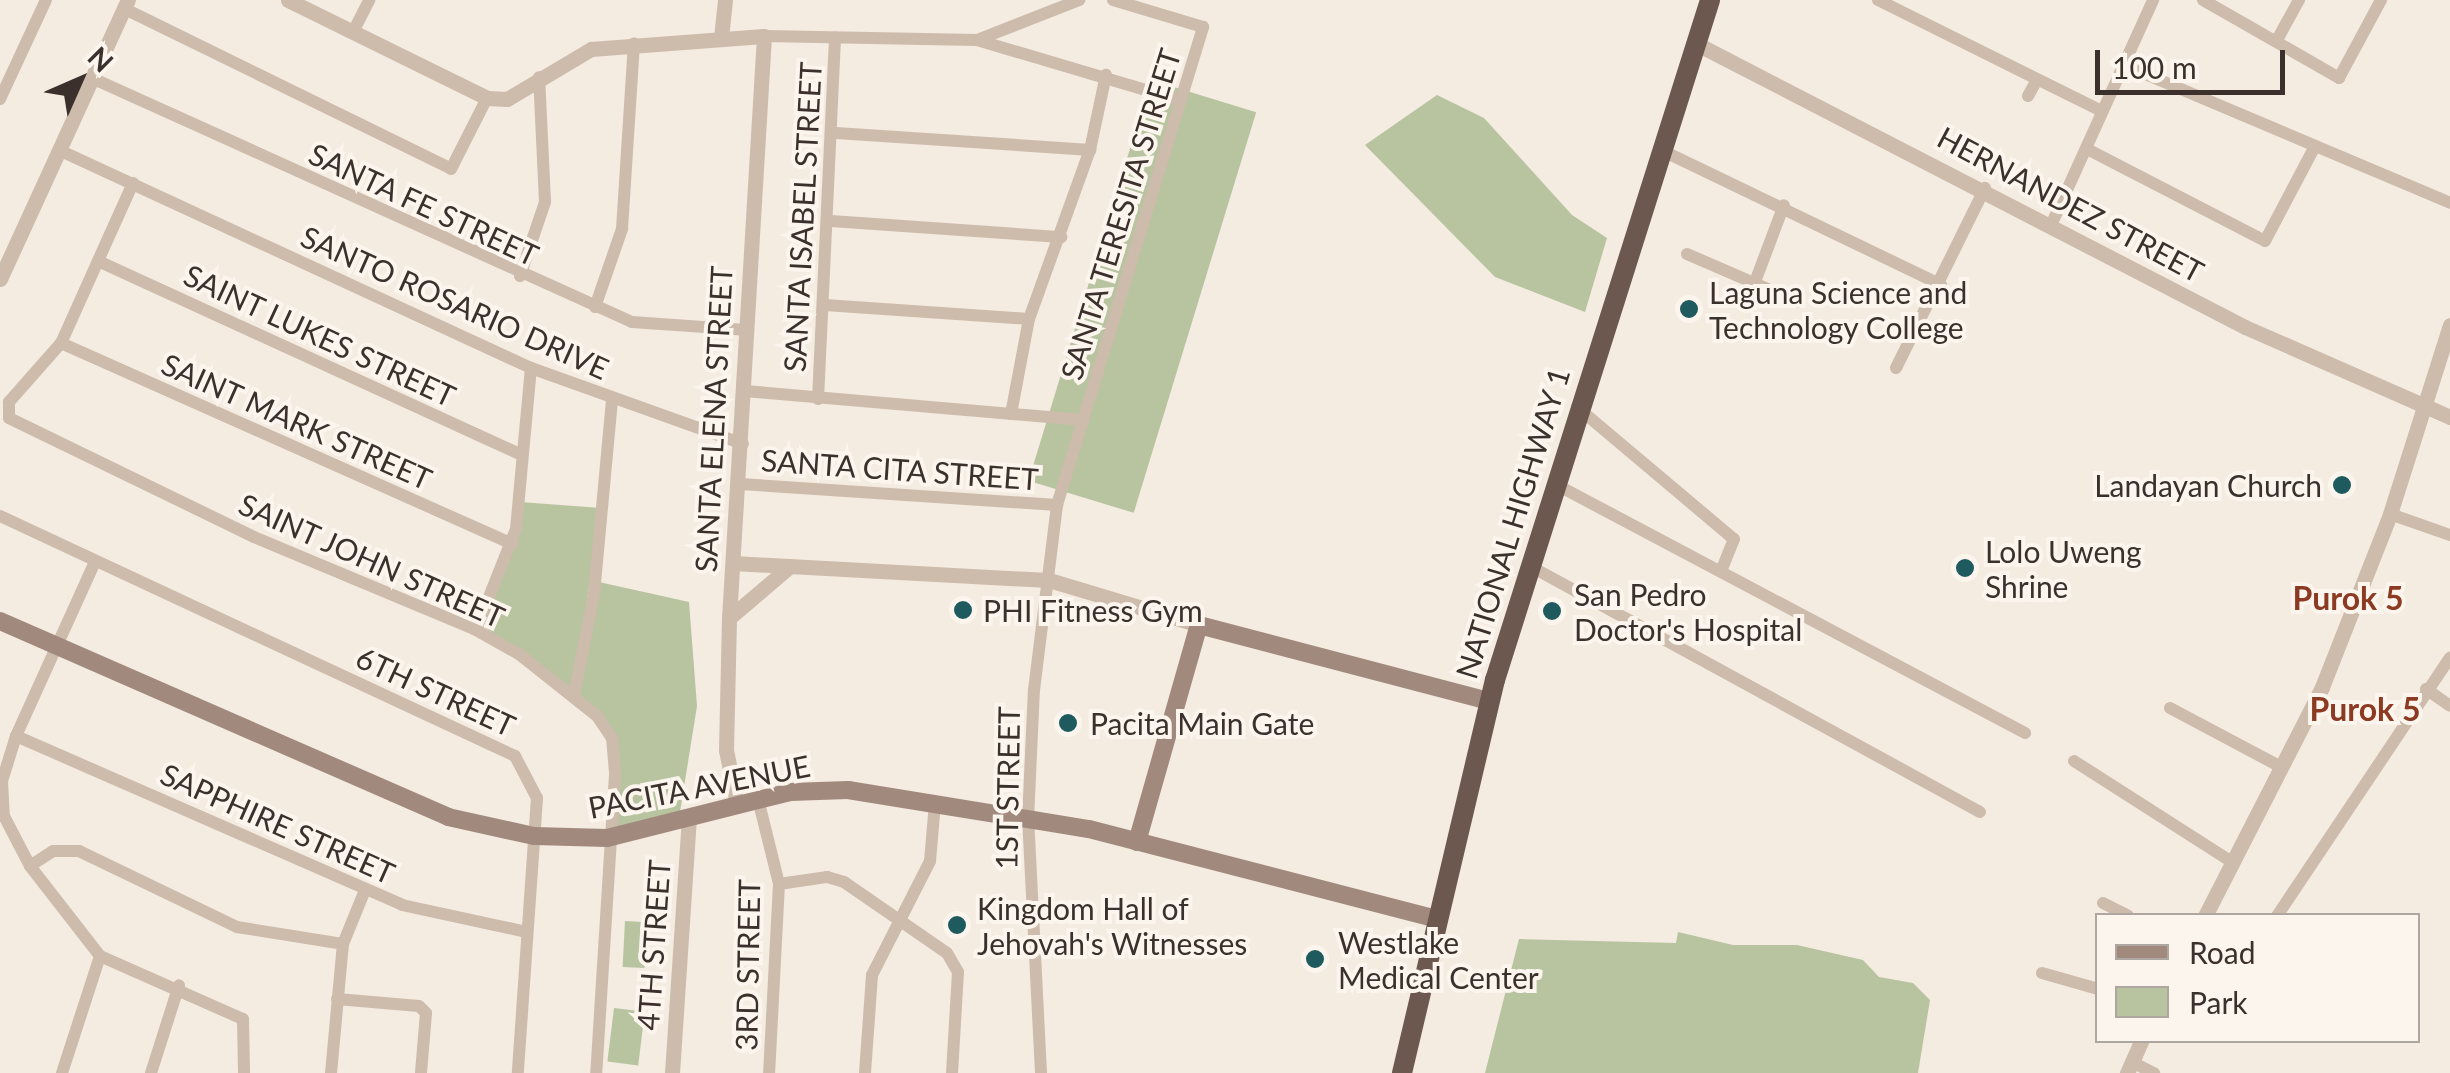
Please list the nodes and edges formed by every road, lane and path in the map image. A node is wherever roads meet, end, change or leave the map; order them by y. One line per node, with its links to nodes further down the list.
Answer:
1 (46, 0): 29 (street)
2 (288, 0): 14 (street)
3 (369, 0): 14 (street)
4 (724, 0): 17 (street)
5 (1078, 0): 18 (street)
6 (1113, 0): 30 (street, SANTA TERESITA STREET)
7 (1710, 0): 21 (highway, NATIONAL HIGHWAY 1)
8 (1878, 0): 26 (street)
9 (2153, 0): 22 (street)
10 (2204, 0): 19 (street)
11 (2299, 0): 19 (street)
12 (2381, 0): 19 (street)
13 (127, 5): 25 (street); 28 (street)
14 (353, 32): 28 (street)
15 (764, 36): 16 (street); 17 (street); 56 (street, SANTA ELENA STREET)
16 (835, 37): 18 (street); 32 (street, SANTA ISABEL STREET)
17 (721, 38): 20 (street)
18 (977, 40): 23 (street)
19 (2277, 40)
20 (634, 43): 24 (street); 53 (street)
21 (1697, 44): 36 (highway, NATIONAL HIGHWAY 1); 39 (street, HERNANDEZ STREET)
22 (2124, 65): 31 (street); 33 (street)
23 (1106, 75): 30 (street); 35 (street)
24 (539, 77): 28 (street); 47 (street)
25 (94, 79): 37 (street); 47 (street, SANTA FE STREET)
26 (2037, 80): 27 (street); 31 (street)
27 (2028, 96)
28 (488, 98)
29 (0, 99)
30 (1179, 100): 67 (street, SANTA TERESITA STREET)
31 (2102, 111): 34 (street)
32 (836, 133): 35 (street); 42 (street, SANTA ISABEL STREET)
33 (2314, 148): 34 (street); 40 (street)
34 (2087, 149): 43 (street)
35 (1090, 150): 44 (street)
36 (1661, 150): 41 (street); 64 (highway, NATIONAL HIGHWAY 1)
37 (62, 151): 38 (street, SANTO ROSARIO DRIVE); 48 (street)
38 (133, 184): 46 (street); 58 (street, SANTO ROSARIO DRIVE)
39 (1985, 188): 43 (street, HERNANDEZ STREET); 50 (street)
40 (2450, 203)
41 (1784, 205): 49 (street); 50 (street)
42 (831, 221): 44 (street); 52 (street, SANTA ISABEL STREET)
43 (2052, 223): 63 (street, HERNANDEZ STREET)
44 (1061, 237): 54 (street)
45 (1688, 254): 49 (street)
46 (98, 260): 57 (street); 69 (street, SAINT LUKES STREET)
47 (520, 276): 53 (street, SANTA FE STREET)
48 (0, 280)
49 (1755, 282): 51 (street)
50 (1942, 285): 59 (street)
51 (1798, 302)
52 (826, 305): 54 (street); 62 (street, SANTA ISABEL STREET)
53 (595, 307): 56 (street, SANTA FE STREET)
54 (1030, 319): 65 (street)
55 (2450, 325): 63 (street)
56 (745, 330): 60 (street, SANTA ELENA STREET)
57 (61, 344): 76 (street, SAINT MARK STREET); 86 (street, SAINT JOHN STREET)
58 (531, 368): 61 (street, SANTO ROSARIO DRIVE); 69 (street)
59 (1896, 368)
60 (745, 391): 62 (street); 68 (street, SANTA ELENA STREET)
61 (612, 399): 68 (street); 90 (street, SANTO ROSARIO DRIVE)
62 (818, 399): 65 (street)
63 (2423, 404): 66 (street, HERNANDEZ STREET); 73 (street)
64 (1577, 407): 71 (highway, NATIONAL HIGHWAY 1); 81 (street)
65 (1011, 414): 67 (street)
66 (2450, 417)
67 (1084, 420): 72 (street, SANTA TERESITA STREET)
68 (743, 444): 70 (street, SANTA ELENA STREET)
69 (522, 454): 76 (street)
70 (740, 484): 72 (street, SANTA CITA STREET); 77 (street, SANTA ELENA STREET)
71 (1555, 484): 79 (highway, NATIONAL HIGHWAY 1); 81 (street)
72 (1057, 504): 82 (street, 1ST STREET)
73 (2390, 514): 75 (street); 97 (street)
74 (0, 516): 78 (street, 6TH STREET)
75 (2450, 535)
76 (512, 544): 86 (street)
77 (733, 563): 80 (street); 83 (street, SANTA ELENA STREET)
78 (94, 564): 87 (street); 104 (street, 6TH STREET)
79 (1528, 565): 91 (highway, NATIONAL HIGHWAY 1); 101 (street)
80 (790, 566): 82 (street); 83 (street)
81 (1720, 572): 94 (street)
82 (1050, 580): 85 (street); 103 (street, 1ST STREET)
83 (729, 618): 100 (street, SANTA ELENA STREET)
84 (0, 621): 87 (main road, PACITA AVENUE)
85 (1199, 625): 91 (main road); 106 (main road)
86 (476, 630): 90 (street, SAINT JOHN STREET)
87 (55, 646): 95 (street); 104 (main road, PACITA AVENUE)
88 (2450, 658): 89 (street)
89 (2426, 689): 92 (street); 114 (street)
90 (574, 695): 105 (street, SAINT JOHN STREET)
91 (1489, 701): 115 (highway, NATIONAL HIGHWAY 1)
92 (2450, 706)
93 (2170, 708): 97 (street)
94 (2025, 733)
95 (16, 736): 108 (street); 110 (street, SAPPHIRE STREET)
96 (2074, 762): 107 (street)
97 (2281, 767): 107 (street)
98 (758, 799): 99 (main road, PACITA AVENUE); 100 (main road, PACITA AVENUE); 109 (street, 3RD STREET)
99 (935, 802): 103 (main road, PACITA AVENUE); 116 (street)
100 (738, 804): 102 (main road, PACITA AVENUE)
101 (1980, 812)
102 (689, 820): 105 (main road, PACITA AVENUE); 133 (street, 4TH STREET)
103 (1028, 820): 106 (main road, PACITA AVENUE); 137 (street, 1ST STREET)
104 (534, 836): 105 (main road, PACITA AVENUE); 117 (street, 6TH STREET)
105 (608, 838): 132 (street, SAINT JOHN STREET)
106 (1138, 842): 115 (main road, PACITA AVENUE)
107 (2232, 862): 113 (street)
108 (30, 866): 118 (street); 119 (street)
109 (779, 884): 116 (street); 134 (street, 3RD STREET)
110 (366, 890): 117 (street, SAPPHIRE STREET); 118 (street)
111 (2104, 903): 112 (street)
112 (2122, 913)
113 (2206, 913)
114 (2279, 913)
115 (1438, 919): 138 (highway, NATIONAL HIGHWAY 1)
116 (901, 920): 135 (street); 136 (street)
117 (526, 932): 131 (street, 6TH STREET)
118 (343, 944): 123 (street)
119 (100, 956): 121 (street); 126 (street)
120 (2042, 972): 122 (street)
121 (178, 985): 127 (street); 128 (street)
122 (2095, 987)
123 (337, 998): 129 (street); 130 (street)
124 (2141, 1043): 125 (street)
125 (2129, 1067): 139 (street)
126 (62, 1073)
127 (151, 1073)
128 (244, 1073)
129 (331, 1073)
130 (421, 1073)
131 (518, 1073)
132 (596, 1073)
133 (672, 1073)
134 (770, 1073)
135 (865, 1073)
136 (952, 1073)
137 (1040, 1073)
138 (1402, 1073)
139 (2154, 1073)

